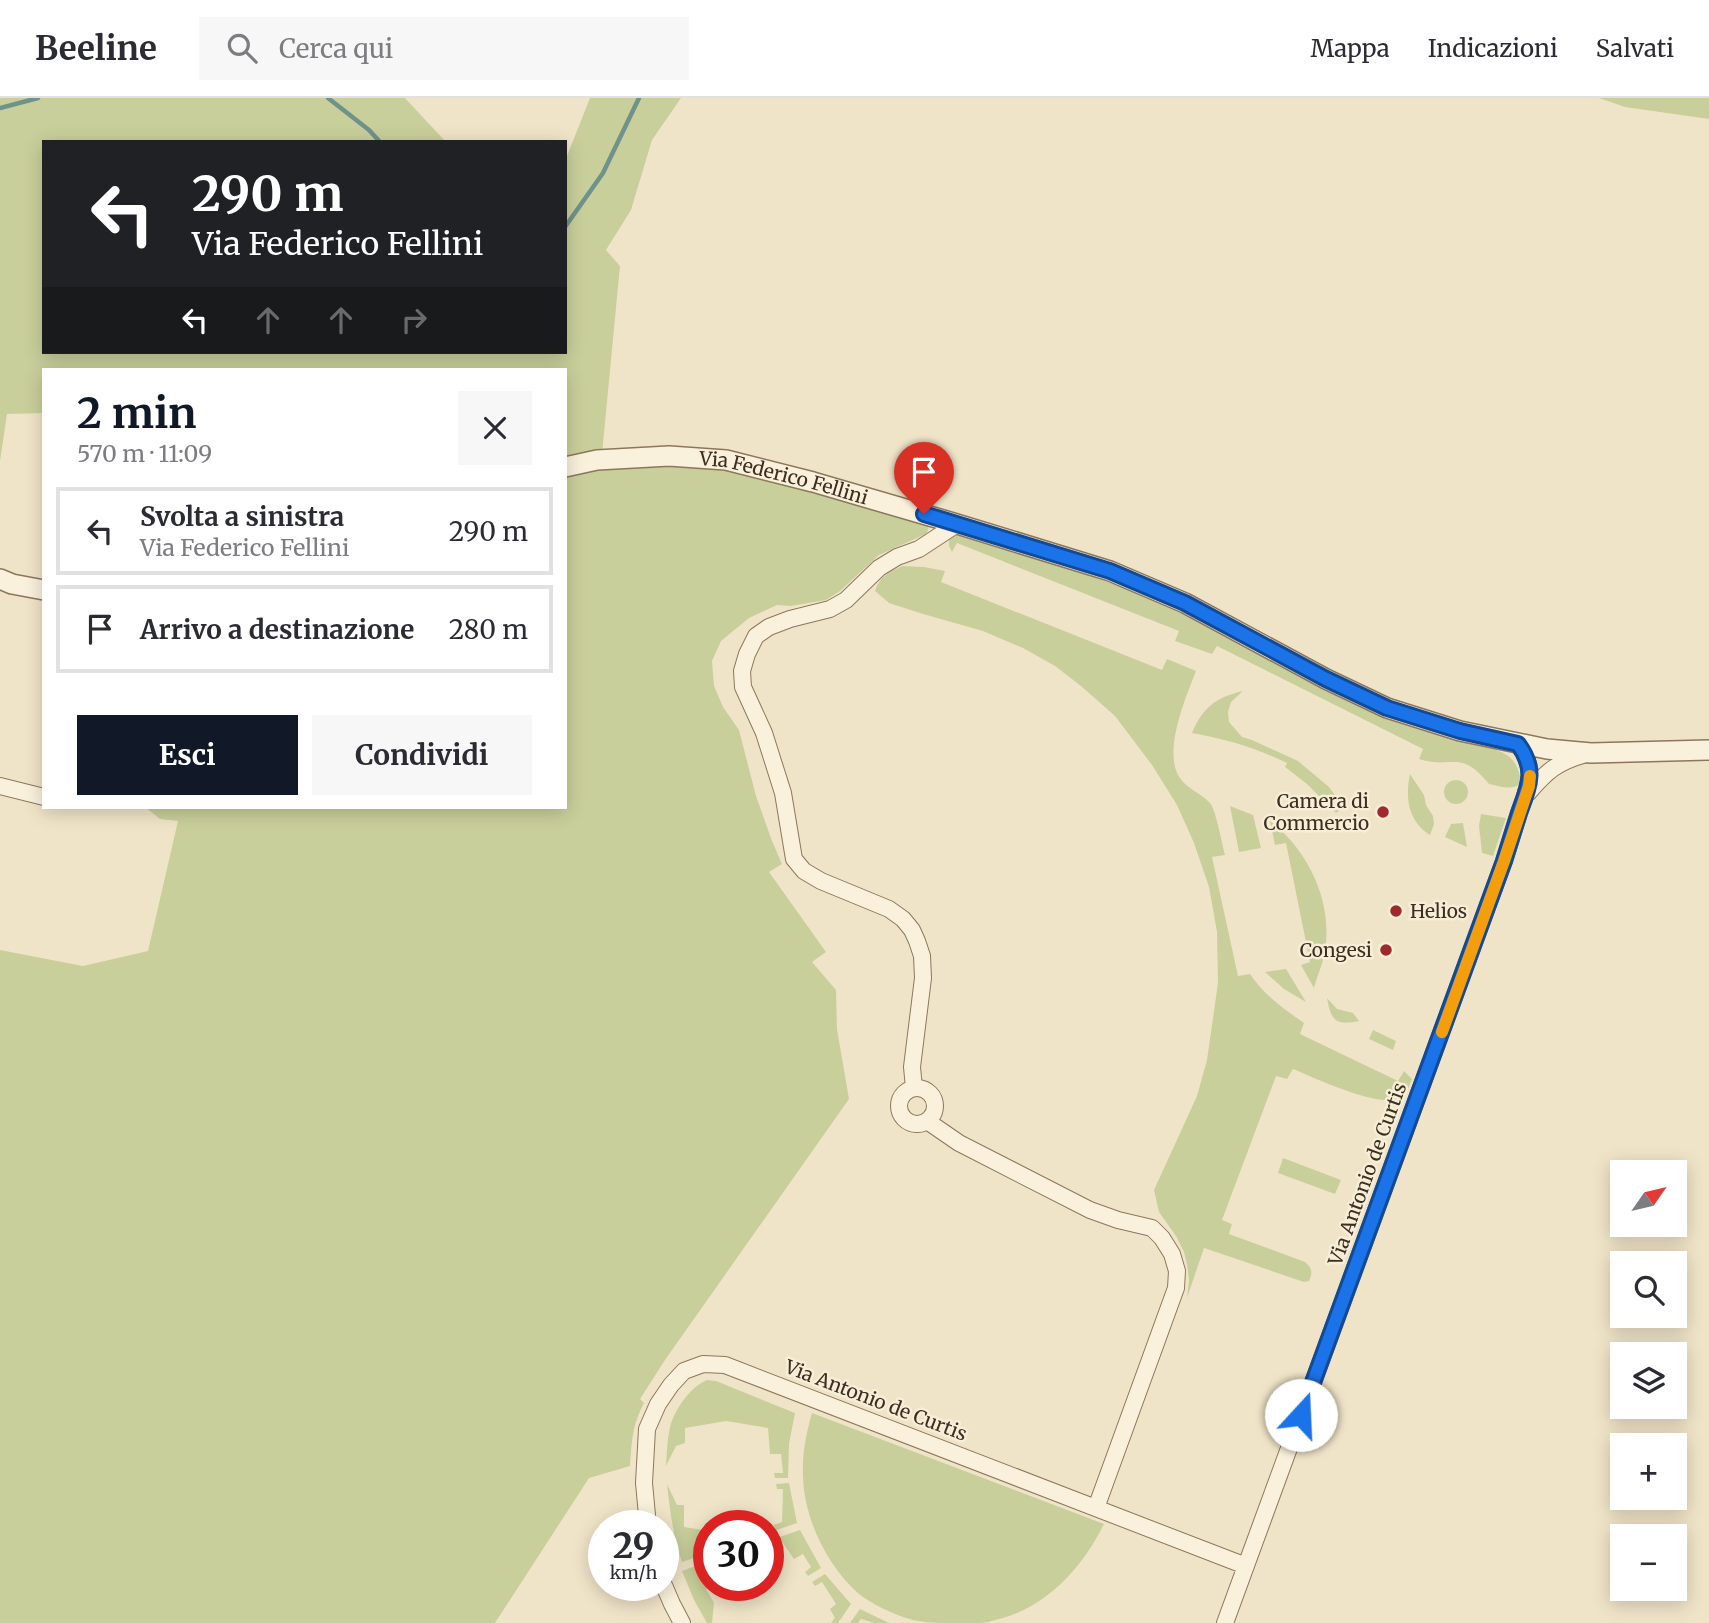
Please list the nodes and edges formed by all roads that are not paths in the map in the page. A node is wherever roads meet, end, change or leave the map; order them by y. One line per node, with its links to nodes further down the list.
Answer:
1 (567, 467): 2 (street, Via Federico Fellini)
2 (957, 524): 5 (street, Via Federico Fellini); 11 (street)
3 (0, 579): 4 (street)
4 (42, 590)
5 (1518, 744): 7 (street, Via Federico Fellini); 9 (street)
6 (1709, 750): 7 (street, Via Federico Fellini)
7 (1591, 753): 9 (street)
8 (0, 786): 10 (street)
9 (1526, 795): 15 (street, Via Antonio de Curtis)
10 (42, 796)
11 (914, 1088): 12 (street); 12 (street)
12 (927, 1121): 13 (street)
13 (1097, 1508): 14 (street, Via Antonio de Curtis); 15 (street, Via Antonio de Curtis)
14 (647, 1510)
15 (1246, 1566): 18 (street, Via Antonio de Curtis)
16 (671, 1601): 17 (street)
17 (682, 1623)
18 (1225, 1623)

